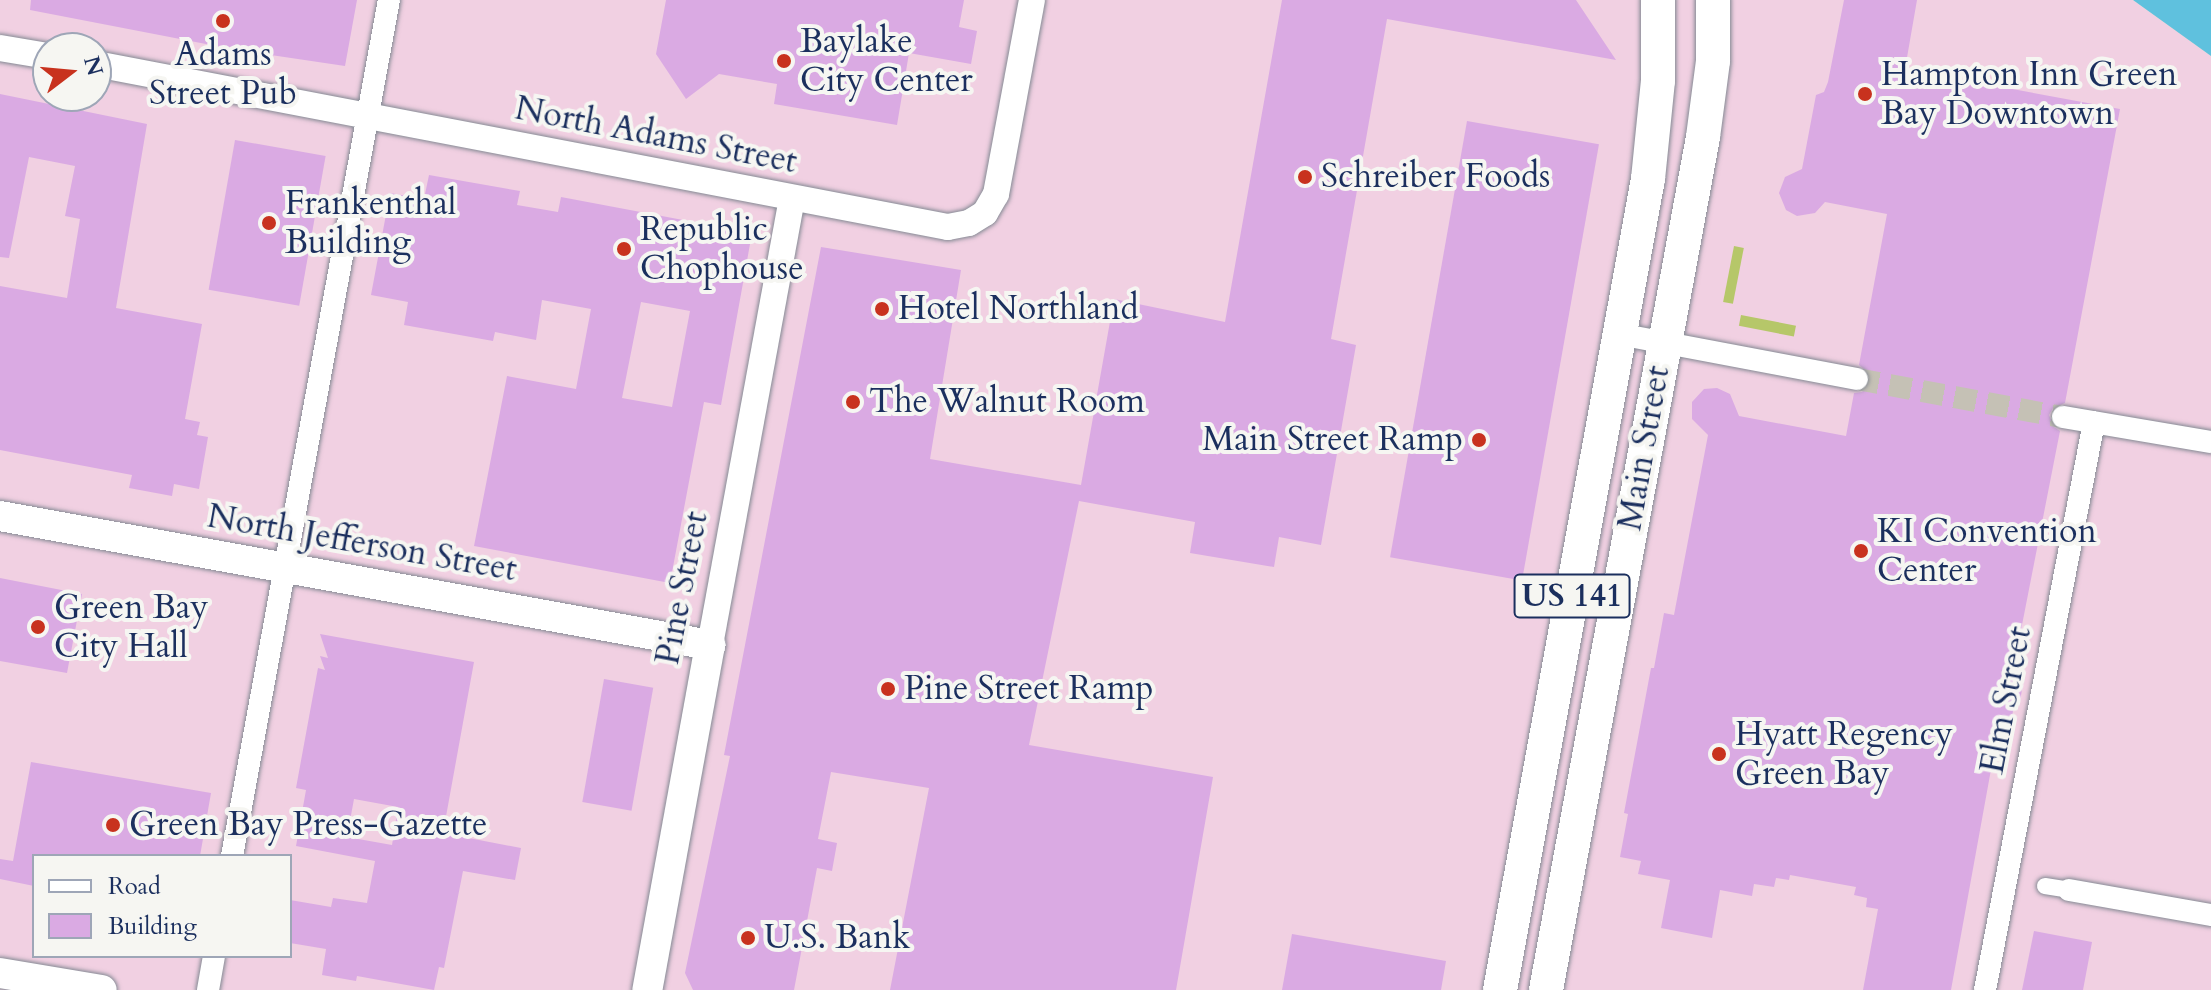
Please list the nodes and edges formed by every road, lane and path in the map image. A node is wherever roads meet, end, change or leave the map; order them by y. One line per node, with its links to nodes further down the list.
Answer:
1 (389, 0): 8 (street)
2 (1032, 0): 9 (street, North Adams Street)
3 (1658, 0): 10 (main road, Main Street / US 141)
4 (1713, 0): 11 (main road, Main Street / US 141)
5 (0, 48): 6 (street)
6 (32, 53)
7 (112, 67): 8 (street, North Adams Street)
8 (368, 115): 9 (street, North Adams Street); 17 (street)
9 (792, 199): 18 (street, Pine Street)
10 (1619, 334): 11 (street); 28 (main road, Main Street / US 141)
11 (1664, 344): 12 (street); 29 (main road, Main Street / US 141)
12 (1857, 379)
13 (2063, 417): 14 (street)
14 (2094, 422): 15 (street); 30 (street, Elm Street)
15 (2211, 442)
16 (0, 516): 17 (main road, North Jefferson Street)
17 (284, 568): 18 (main road, North Jefferson Street); 19 (street)
18 (710, 645): 27 (main road, Pine Street)
19 (232, 854)
20 (2045, 886): 21 (street)
21 (2069, 890): 22 (street)
22 (2211, 915)
23 (214, 958): 26 (street)
24 (0, 973): 25 (main road)
25 (102, 990)
26 (208, 990)
27 (647, 990)
28 (1500, 990)
29 (1546, 990)
30 (1985, 990)

